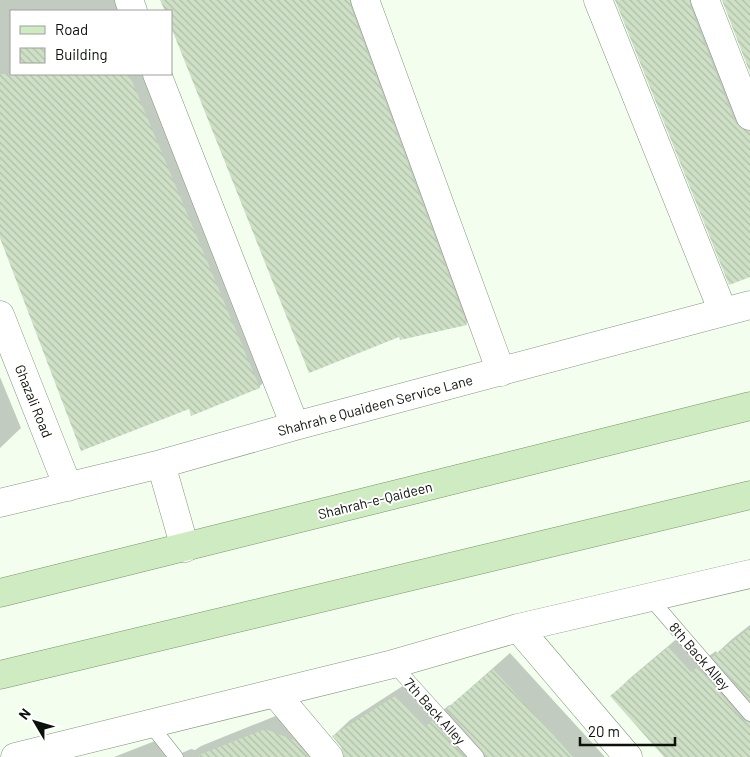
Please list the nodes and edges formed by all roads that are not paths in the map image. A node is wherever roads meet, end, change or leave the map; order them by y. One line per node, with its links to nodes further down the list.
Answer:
1 (365, 0): 9 (street)
2 (598, 0): 7 (street)
3 (705, 0): 5 (street)
4 (157, 75): 12 (street)
5 (750, 116)
6 (750, 305): 7 (street, Shahrah e Quaideen Service Lane)
7 (723, 312): 9 (street, Shahrah e Quaideen Service Lane)
8 (0, 315): 15 (street, Ghazali Road)
9 (501, 372): 12 (street, Shahrah e Quaideen Service Lane)
10 (750, 391): 13 (main road)
11 (750, 406): 13 (main road, Shahrah-e-Qaideen)
12 (294, 426): 14 (street, Shahrah e Quaideen Service Lane)
13 (562, 454): 18 (main road, Shahrah-e-Qaideen)
14 (161, 464): 15 (street, Shahrah e Quaideen Service Lane); 18 (street)
15 (68, 486): 17 (street, Shahrah e Quaideen Service Lane)
16 (750, 495): 24 (main road)
17 (0, 503)
18 (184, 548): 20 (main road, Shahrah-e-Qaideen)
19 (750, 574): 21 (street)
20 (0, 593)
21 (650, 598): 22 (street); 26 (lane, 8th Back Alley)
22 (518, 628): 23 (street); 32 (street)
23 (393, 664): 25 (street); 31 (lane, 7th Back Alley)
24 (0, 675)
25 (275, 693): 27 (street); 30 (street)
26 (750, 714)
27 (149, 723): 28 (street); 29 (lane)
28 (14, 757)
29 (176, 757)
30 (329, 757)
31 (477, 757)
32 (628, 757)

